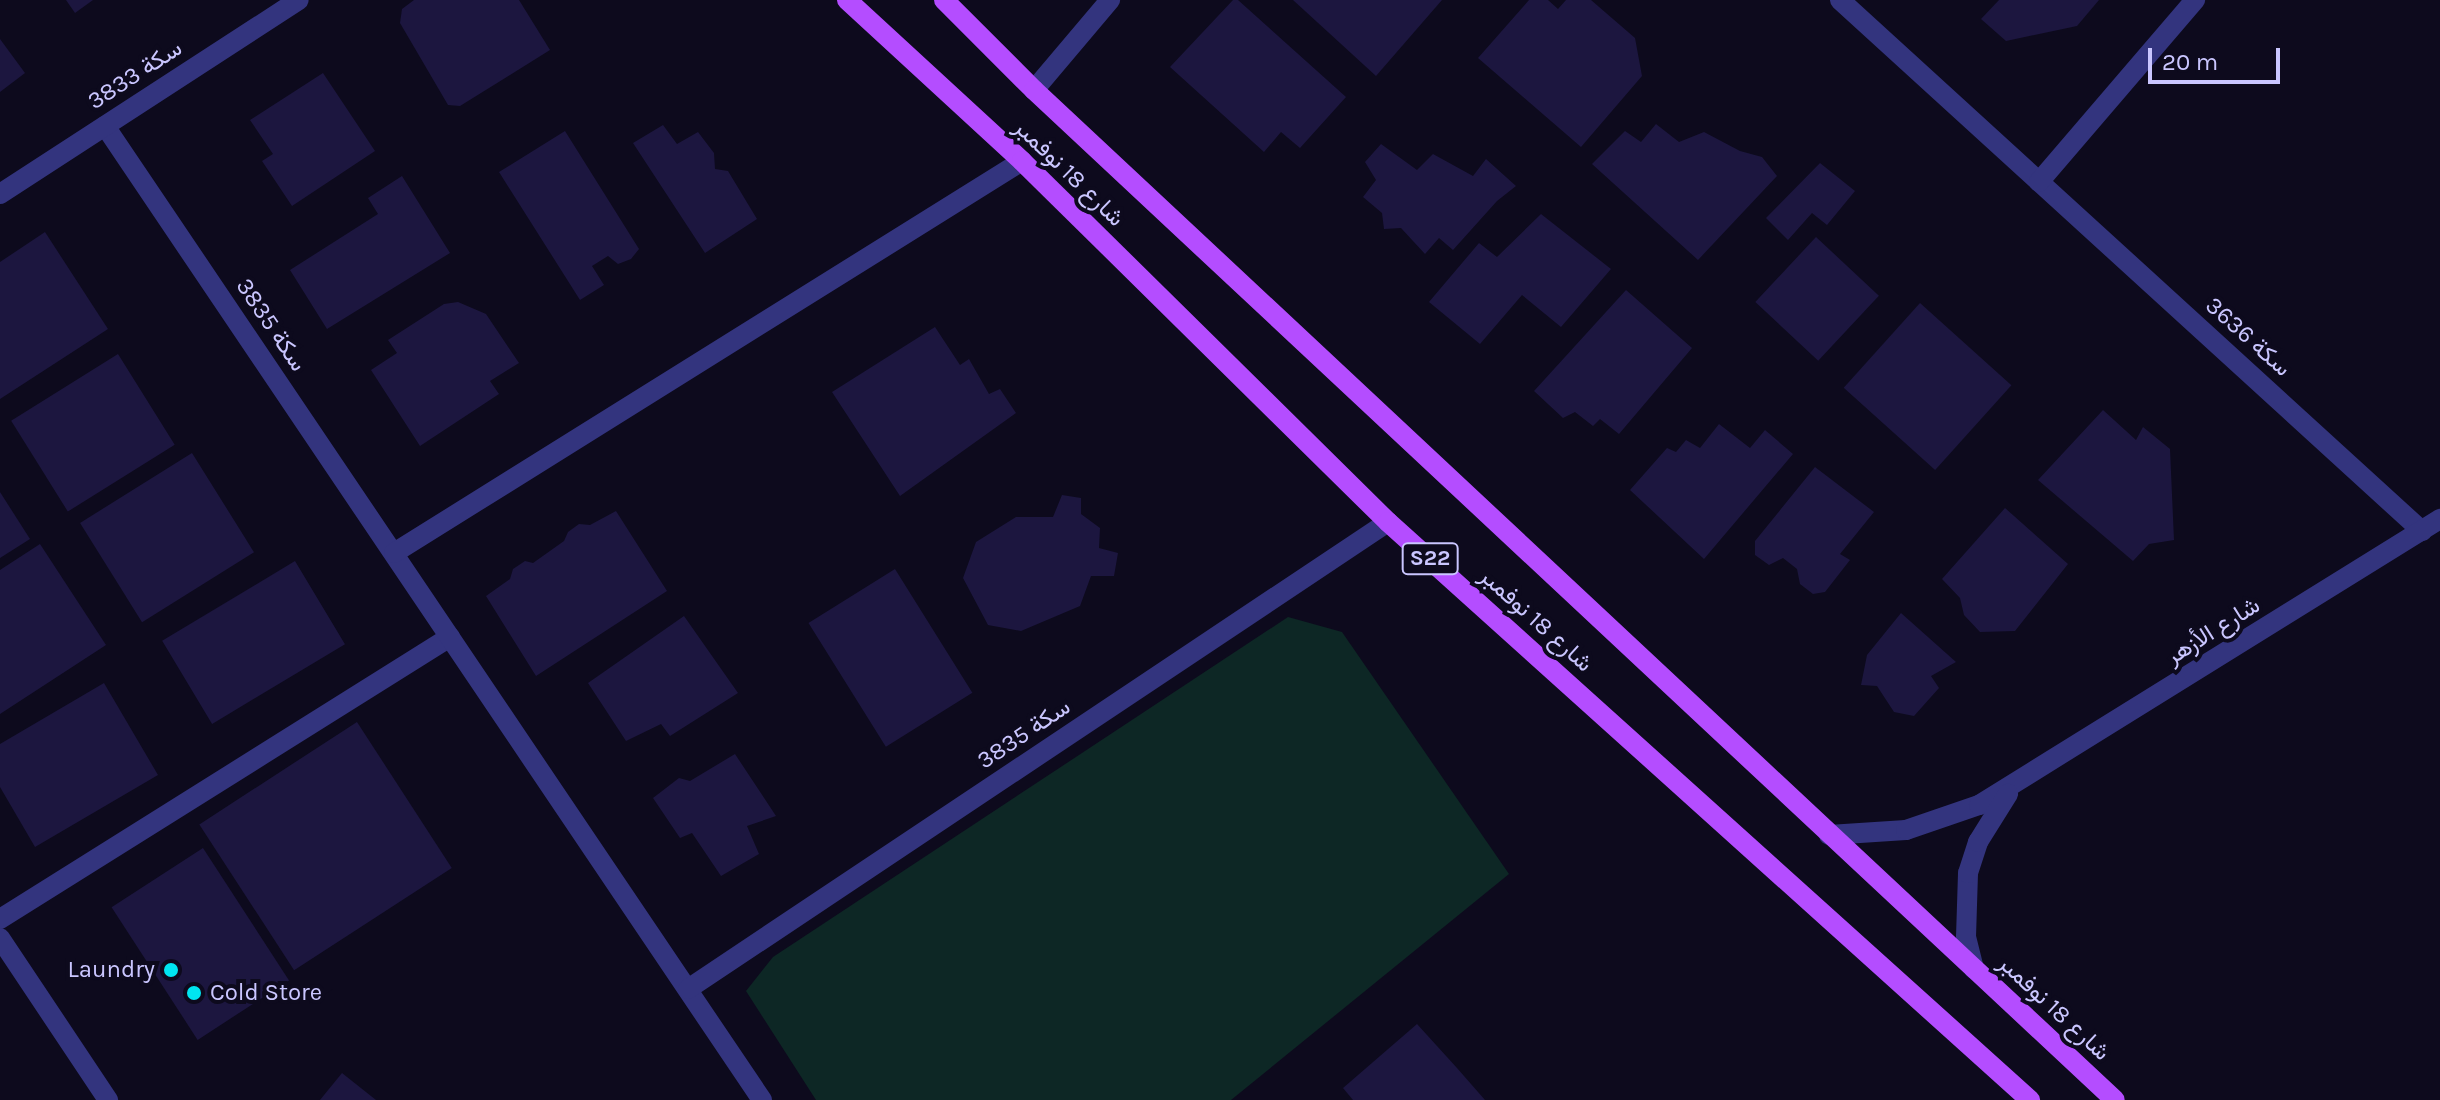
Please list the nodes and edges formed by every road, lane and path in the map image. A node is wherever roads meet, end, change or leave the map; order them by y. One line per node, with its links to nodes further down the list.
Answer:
1 (299, 0): 8 (street, سكة 3833)
2 (847, 0): 9 (main road, شارع 18 نوفمبر / S22)
3 (944, 0): 7 (main road, شارع 18 نوفمبر)
4 (1110, 0): 7 (street)
5 (1840, 0): 10 (street, سكة 3636)
6 (2195, 0): 10 (street)
7 (1034, 90): 18 (main road, شارع 18 نوفمبر)
8 (105, 126): 11 (street, سكة 3833); 15 (street, سكة 3835)
9 (1022, 161): 13 (main road, شارع 18 نوفمبر / S22); 15 (street)
10 (2039, 182): 14 (street, سكة 3636)
11 (0, 194)
12 (2440, 519): 14 (street, شارع الأزهر)
13 (1388, 522): 22 (street, سكة 3835); 25 (main road, شارع 18 نوفمبر / S22)
14 (2422, 531): 17 (street, شارع الأزهر)
15 (394, 553): 16 (street, سكة 3835)
16 (450, 637): 19 (street); 22 (street, سكة 3835)
17 (2013, 787): 18 (street, شارع الأزهر); 21 (street, شارع الأزهر)
18 (1829, 835): 21 (main road, شارع 18 نوفمبر)
19 (0, 919)
20 (0, 938): 23 (street)
21 (1974, 969): 26 (main road, شارع 18 نوفمبر)
22 (688, 989): 24 (street, سكة 3835)
23 (108, 1100)
24 (762, 1100)
25 (2030, 1100)
26 (2115, 1100)

